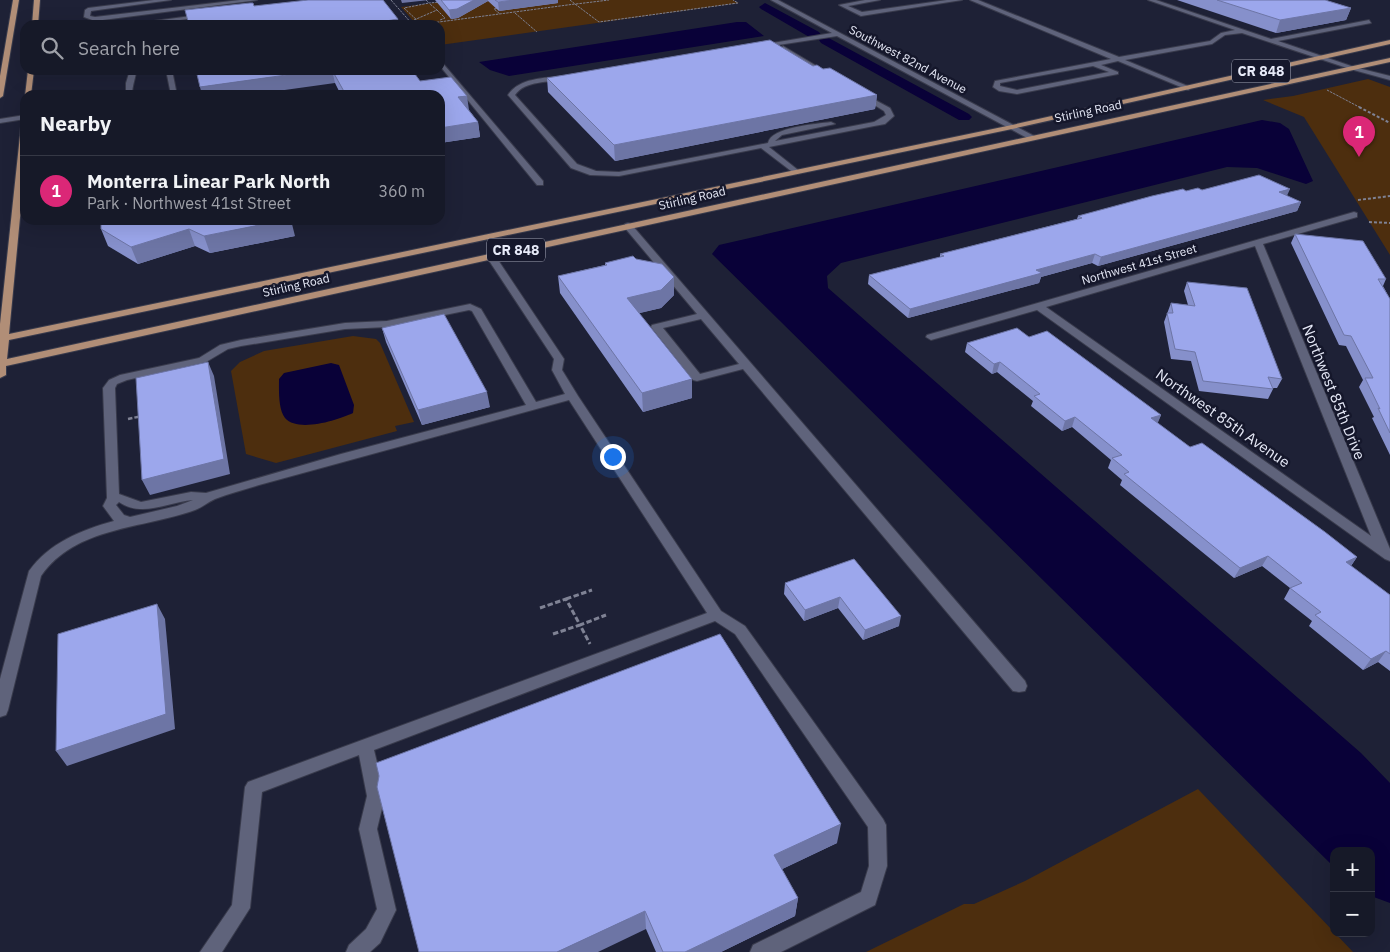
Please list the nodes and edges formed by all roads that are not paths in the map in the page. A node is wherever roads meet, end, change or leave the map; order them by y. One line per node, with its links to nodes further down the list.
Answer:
1 (16, 0): 40 (main road)
2 (37, 0): 13 (main road)
3 (168, 0): 12 (street)
4 (254, 0): 12 (street)
5 (774, 0): 18 (street, Southwest 82nd Avenue)
6 (878, 0): 10 (street)
7 (960, 0): 10 (street)
8 (973, 0): 24 (street)
9 (1151, 0): 17 (street)
10 (945, 1)
11 (215, 14): 15 (street)
12 (127, 15): 14 (street)
13 (35, 20)
14 (128, 20)
15 (168, 20)
16 (1369, 22): 19 (street)
17 (1241, 31): 19 (street); 24 (street)
18 (839, 34): 21 (street); 43 (street, Southwest 82nd Avenue)
19 (1271, 41): 23 (street)
20 (1390, 42): 23 (main road, Stirling Road / CR 848)
21 (776, 44): 22 (street); 33 (street)
22 (757, 47)
23 (1322, 58): 28 (street); 35 (main road, Stirling Road / CR 848)
24 (1117, 59): 26 (street); 35 (street)
25 (1390, 60): 28 (main road, Stirling Road / CR 848)
26 (1094, 64): 26 (street)
27 (445, 68): 47 (street)
28 (1352, 68): 34 (street); 44 (main road, Stirling Road / CR 848)
29 (30, 75): 36 (main road)
30 (134, 75): 37 (street)
31 (170, 75): 38 (street)
32 (573, 76): 45 (street)
33 (834, 78)
34 (1390, 78)
35 (1188, 88): 43 (main road, Stirling Road / CR 848)
36 (29, 90)
37 (129, 90)
38 (173, 90)
39 (859, 93): 45 (street)
40 (0, 96)
41 (20, 118): 42 (street)
42 (0, 121)
43 (1012, 127): 44 (street, Southwest 82nd Avenue); 46 (main road, Stirling Road / CR 848)
44 (1032, 137): 51 (main road, Stirling Road / CR 848)
45 (767, 146): 46 (street)
46 (795, 172): 48 (main road, Stirling Road / CR 848)
47 (540, 183)
48 (614, 210): 51 (main road); 57 (main road, Stirling Road / CR 848)
49 (20, 211): 57 (main road)
50 (1354, 215): 52 (street, Northwest 41st Street)
51 (628, 226): 53 (main road, Stirling Road / CR 848); 55 (street)
52 (1258, 243): 54 (street, Northwest 41st Street); 65 (street, Northwest 85th Drive)
53 (491, 256): 59 (main road, Stirling Road / CR 848); 60 (street)
54 (1038, 306): 56 (street, Northwest 41st Street); 65 (street, Northwest 85th Avenue)
55 (704, 315): 58 (street); 58 (street)
56 (931, 337)
57 (1, 339): 59 (main road)
58 (746, 364): 67 (street)
59 (0, 368)
60 (572, 396): 61 (street); 66 (street)
61 (534, 406): 62 (street); 63 (street)
62 (206, 497): 63 (street); 64 (street)
63 (113, 498): 64 (street)
64 (132, 522): 68 (street)
65 (1387, 554)
66 (716, 615): 69 (street); 72 (street)
67 (1019, 686)
68 (0, 710)
69 (365, 746): 70 (street); 71 (street)
70 (210, 952)
71 (356, 952)
72 (760, 952)

